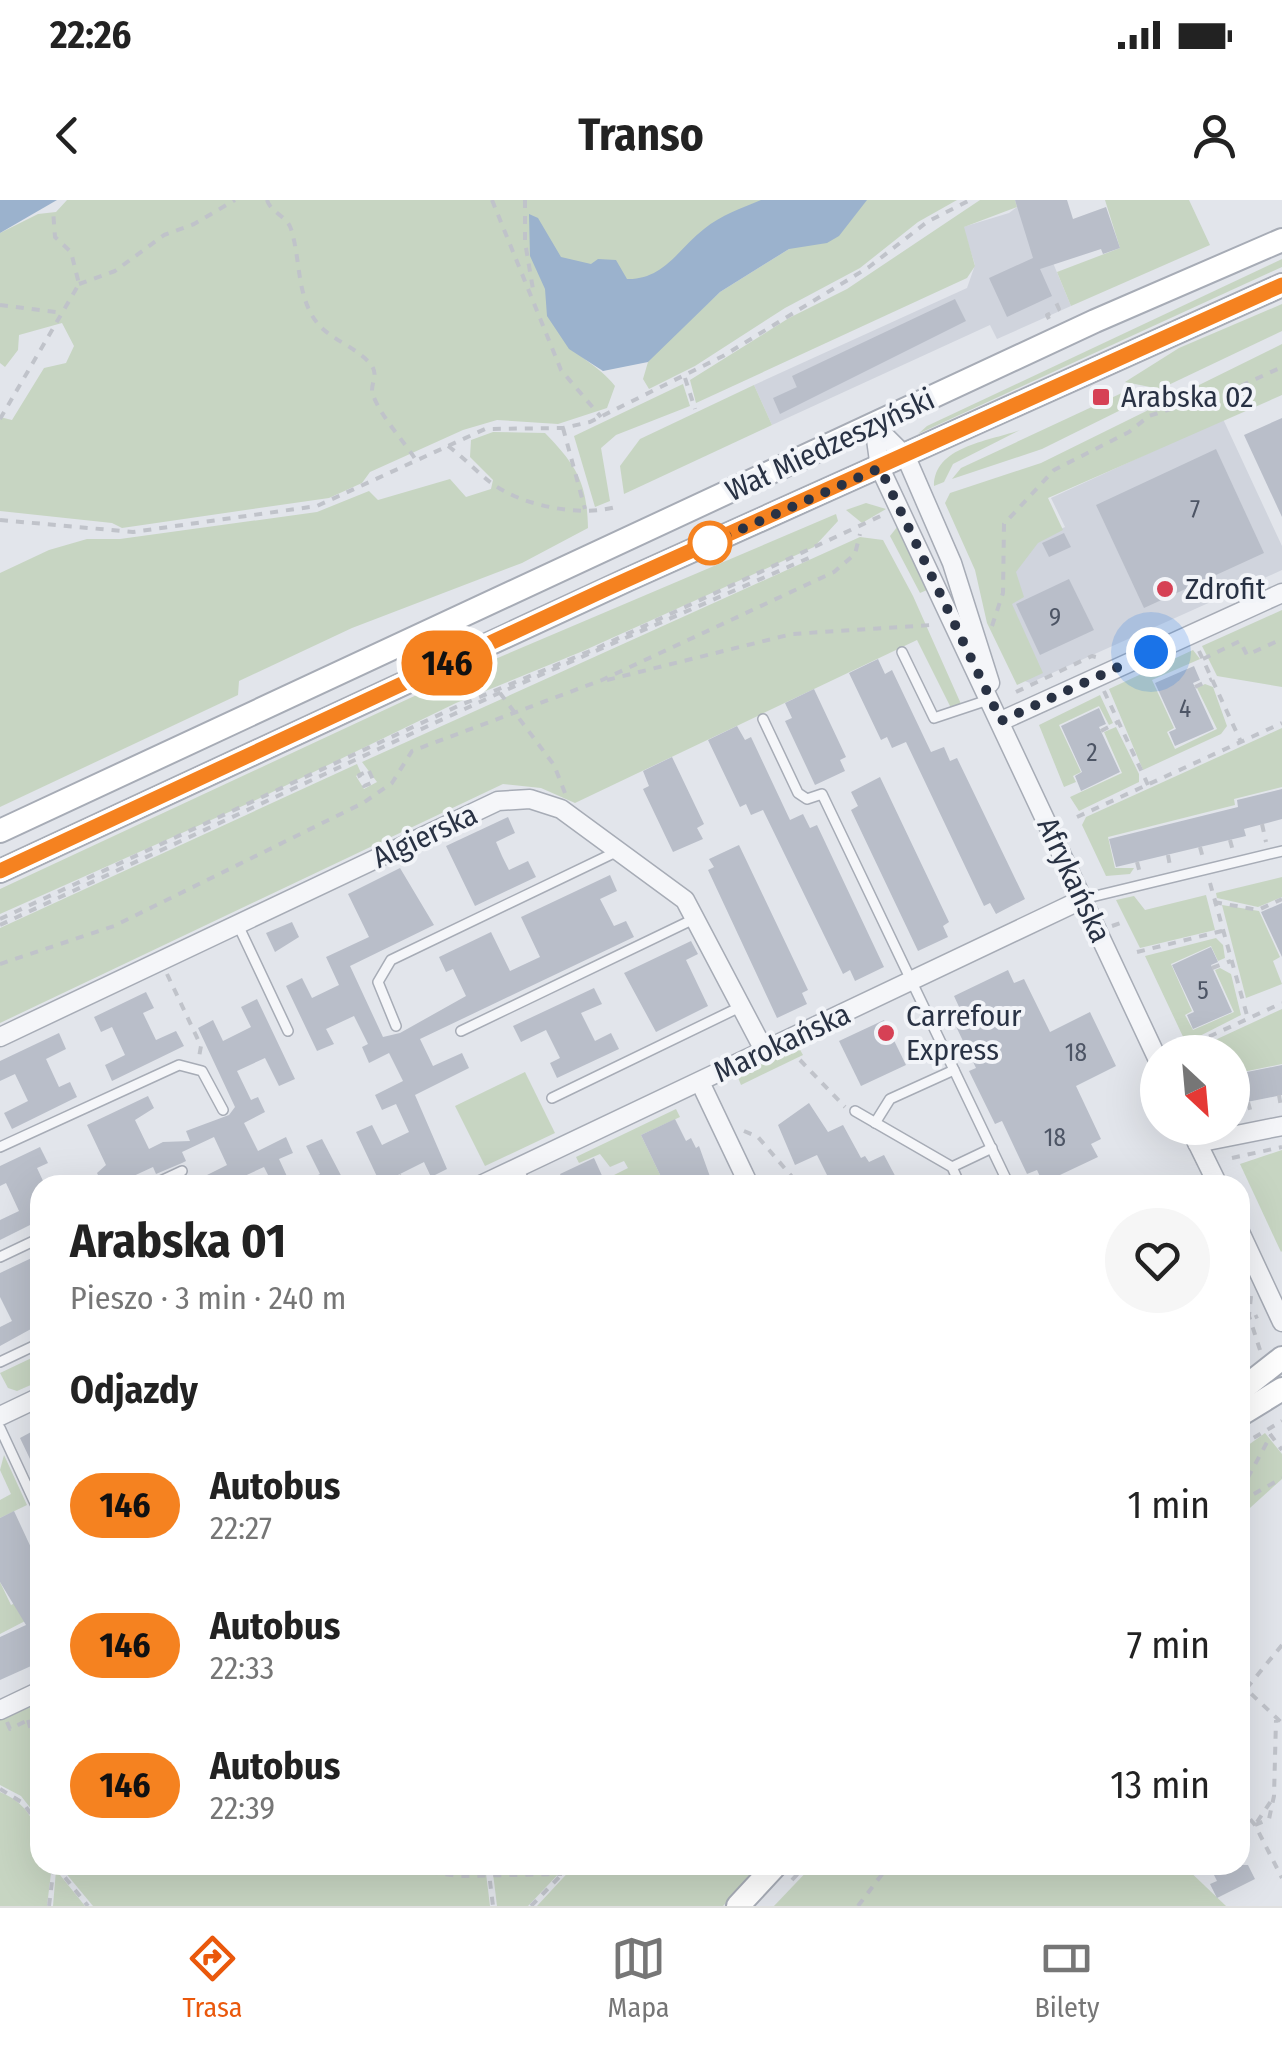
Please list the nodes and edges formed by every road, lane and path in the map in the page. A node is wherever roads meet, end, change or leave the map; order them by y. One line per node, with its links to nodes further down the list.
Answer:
1 (235, 200): 8 (path)
2 (268, 200): 26 (path)
3 (492, 200): 11 (path)
4 (525, 200): 11 (path)
5 (970, 200): 16 (path)
6 (52, 210): 8 (path)
7 (1282, 240): 22 (main road, Wał Miedzeszyński)
8 (79, 284): 13 (path)
9 (1282, 285): 25 (main road, Wał Miedzeszyński)
10 (1054, 298): 14 (path)
11 (536, 304): 20 (path)
12 (0, 305): 13 (path)
13 (63, 313): 21 (path)
14 (1048, 316)
15 (1282, 367): 36 (path)
16 (685, 378): 19 (path); 20 (path)
17 (1124, 387): 18 (path)
18 (1158, 396)
19 (695, 409)
20 (602, 418): 23 (path)
21 (0, 419)
22 (874, 425): 25 (street, Afrykańska); 27 (street, Afrykańska); 62 (main road, Wał Miedzeszyński)
23 (562, 428): 24 (path); 30 (path)
24 (448, 446): 26 (path); 30 (path)
25 (906, 457): 27 (main road, Wał Miedzeszyński); 48 (street, Afrykańska)
26 (416, 460): 31 (path)
27 (880, 468): 29 (street, Afrykańska); 73 (main road, Wał Miedzeszyński)
28 (619, 506): 30 (path)
29 (899, 507): 48 (street, Afrykańska); 79 (path)
30 (585, 509)
31 (0, 520)
32 (860, 534): 44 (path)
33 (811, 558): 47 (path)
34 (1282, 593): 51 (street)
35 (931, 625): 44 (path)
36 (989, 634)
37 (1224, 634): 40 (path)
38 (1282, 639): 40 (path)
39 (1197, 646): 42 (path)
40 (1230, 646): 42 (path)
41 (902, 652): 48 (lane)
42 (1203, 659): 43 (path)
43 (1212, 679): 45 (path); 55 (path)
44 (602, 680): 49 (path)
45 (1195, 686)
46 (1104, 691): 52 (path)
47 (500, 693): 49 (path); 56 (path)
48 (991, 698): 51 (street, Afrykańska)
49 (514, 712): 59 (path); 87 (path)
50 (763, 719): 89 (lane)
51 (1001, 721): 75 (street, Afrykańska)
52 (1118, 722): 54 (path); 58 (path)
53 (1282, 724): 55 (path)
54 (1101, 731)
55 (1241, 743): 58 (path)
56 (358, 760): 57 (path); 79 (path)
57 (364, 773)
58 (1148, 785): 60 (path)
59 (555, 795)
60 (1076, 817)
61 (1262, 824): 64 (path)
62 (0, 831)
63 (1230, 840): 67 (path)
64 (1266, 842)
65 (1200, 847): 71 (path)
66 (621, 850): 78 (street, Algierska); 81 (street, Algierska); 93 (lane)
67 (1233, 850)
68 (1282, 851): 71 (lane)
69 (1168, 855): 72 (path)
70 (1137, 862): 74 (path)
71 (1204, 863): 75 (lane); 77 (path)
72 (1170, 866)
73 (0, 871)
74 (1140, 874)
75 (1083, 899): 89 (street, Marokańska); 96 (street, Afrykańska)
76 (1282, 899): 77 (path)
77 (1214, 902): 83 (path)
78 (698, 917): 91 (street, Algierska); 95 (lane)
79 (0, 922)
80 (1123, 922): 82 (path)
81 (238, 925): 85 (street, Algierska); 94 (lane)
82 (1111, 927)
83 (1222, 932): 84 (path); 86 (path)
84 (1137, 952)
85 (161, 961): 98 (street, Algierska); 101 (path)
86 (1232, 961): 88 (path); 92 (path)
87 (0, 964)
88 (1212, 968)
89 (913, 982): 99 (street, Marokańska); 102 (lane)
90 (1282, 1003): 92 (path)
91 (742, 1006): 99 (street, Algierska); 105 (lane)
92 (1248, 1019): 97 (path)
93 (396, 1026)
94 (288, 1031)
95 (461, 1031)
96 (1146, 1035)
97 (1213, 1035)
98 (0, 1037)
99 (764, 1050): 103 (street, Marokańska)
100 (800, 1060): 109 (path)
101 (198, 1068): 108 (lane); 116 (lane)
102 (954, 1070): 111 (lane); 118 (lane)
103 (700, 1082): 123 (street, Marokańska); 124 (street)
104 (1279, 1096): 106 (path)
105 (552, 1098)
106 (1281, 1107)
107 (1250, 1109): 110 (path)
108 (222, 1110)
109 (855, 1112): 111 (lane)
110 (1251, 1113)
111 (875, 1123): 120 (lane)
112 (735, 1126): 125 (path)
113 (1282, 1126): 114 (street)
114 (1250, 1129)
115 (1199, 1145): 128 (street)
116 (0, 1147)
117 (1282, 1147): 119 (path)
118 (992, 1148): 120 (lane); 127 (lane)
119 (1232, 1158)
120 (952, 1167): 126 (lane)
121 (182, 1171): 122 (lane)
122 (173, 1175)
123 (524, 1175)
124 (744, 1175)
125 (790, 1175)
126 (956, 1175)
127 (1004, 1175)
128 (1213, 1175)
129 (30, 1243): 131 (lane)
130 (1250, 1254): 132 (street)
131 (0, 1257)
132 (1256, 1267): 134 (path); 135 (street)
133 (1258, 1316): 134 (path)
134 (1250, 1319): 136 (path)
135 (1282, 1322)
136 (1260, 1346)
137 (30, 1348): 139 (lane)
138 (1282, 1358): 140 (main road)
139 (0, 1362)
140 (1250, 1384)
141 (1282, 1389): 143 (main road)
142 (30, 1402): 144 (street)
143 (1250, 1409)
144 (0, 1416)
145 (1282, 1420): 146 (path)
146 (1264, 1426): 148 (path); 149 (path)
147 (0, 1428): 153 (lane)
148 (1270, 1435): 150 (path); 151 (path)
149 (1250, 1438)
150 (1282, 1450)
151 (1250, 1473)
152 (1282, 1478): 154 (path)
153 (30, 1492)
154 (1250, 1496)
155 (1282, 1646): 156 (path)
156 (1250, 1684)
157 (1250, 1693): 161 (path)
158 (30, 1696): 159 (street)
159 (0, 1710)
160 (28, 1720): 162 (path)
161 (1279, 1721): 164 (path)
162 (30, 1727)
163 (0, 1788): 166 (path)
164 (1274, 1796): 165 (path); 168 (path)
165 (1282, 1807)
166 (30, 1811)
167 (1250, 1818): 168 (path)
168 (1255, 1824): 177 (path)
169 (54, 1875): 178 (path)
170 (63, 1875): 179 (path)
171 (478, 1875): 176 (path)
172 (526, 1875): 176 (path)
173 (561, 1875): 181 (path)
174 (767, 1875): 182 (main road)
175 (881, 1875): 183 (path)
176 (489, 1876): 180 (path)
177 (1282, 1878)
178 (49, 1906)
179 (88, 1906)
180 (494, 1906)
181 (532, 1906)
182 (738, 1906)
183 (858, 1906)

